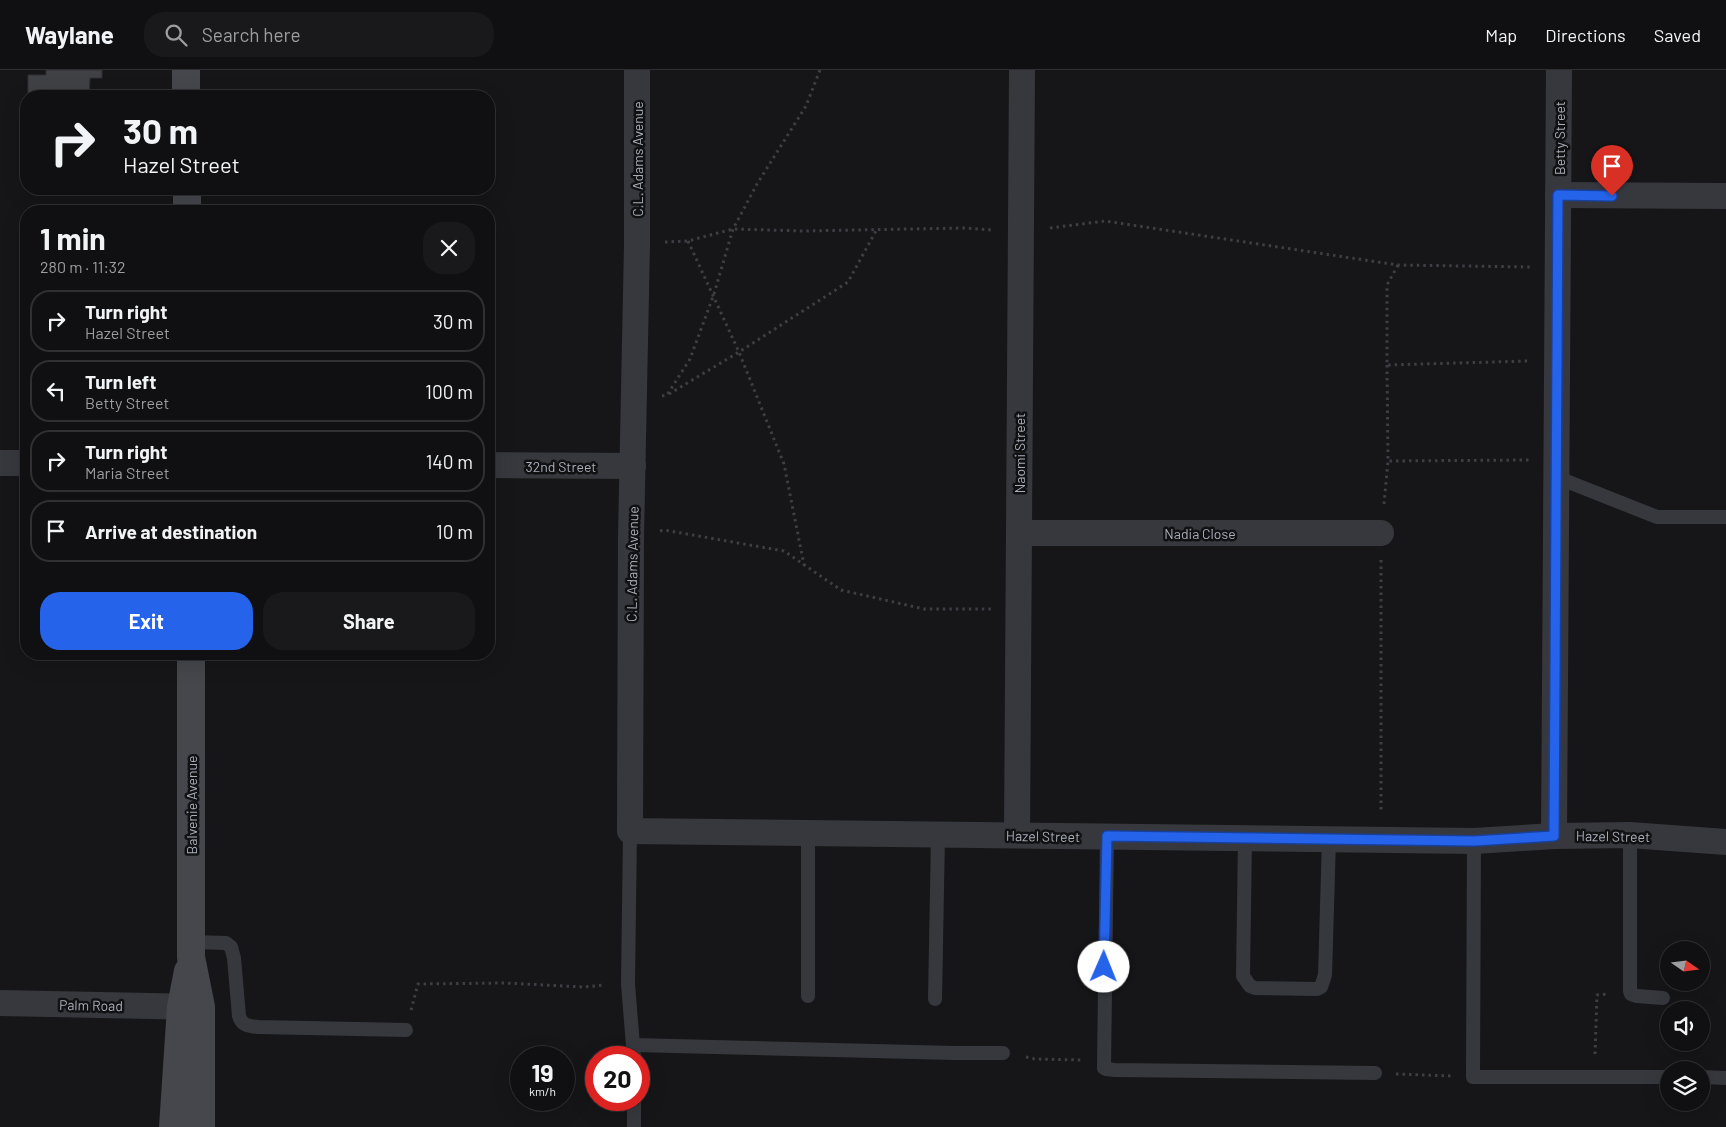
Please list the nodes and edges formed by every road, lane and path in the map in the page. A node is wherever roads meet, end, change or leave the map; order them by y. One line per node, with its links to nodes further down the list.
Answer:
1 (186, 70): 6 (street)
2 (637, 70): 13 (street, C.L. Adams Avenue)
3 (820, 70): 10 (path)
4 (1022, 70): 11 (street, Naomi Street)
5 (1559, 70): 7 (street, Betty Street)
6 (186, 90)
7 (1558, 195): 8 (street); 15 (street, Betty Street)
8 (1726, 196)
9 (877, 229): 10 (path); 11 (path); 17 (path)
10 (733, 230): 12 (path); 16 (path)
11 (1021, 232): 14 (path); 29 (street, Naomi Street)
12 (688, 241): 13 (path); 16 (path)
13 (637, 244): 21 (street, C.L. Adams Avenue)
14 (1398, 265): 15 (path); 19 (path)
15 (1558, 267): 18 (street, Betty Street)
16 (714, 294): 17 (path); 20 (path)
17 (740, 352): 20 (path); 32 (path)
18 (1557, 361): 19 (path); 27 (street, Betty Street)
19 (1387, 365): 22 (path)
20 (667, 395): 21 (path)
21 (634, 399): 26 (street, C.L. Adams Avenue)
22 (1388, 461): 27 (path); 30 (path)
23 (0, 463): 24 (street)
24 (20, 463)
25 (495, 465): 26 (street, 32nd Street)
26 (633, 466): 31 (street, C.L. Adams Avenue)
27 (1556, 469): 28 (lane); 41 (street, Betty Street)
28 (1726, 517)
29 (1019, 532): 30 (street, Nadia Close); 33 (street, Naomi Street)
30 (1381, 533): 44 (path)
31 (631, 537): 32 (path); 35 (street, C.L. Adams Avenue)
32 (804, 565): 33 (path)
33 (1019, 608): 38 (street, Naomi Street)
34 (191, 660): 47 (street, Balvenie Avenue)
35 (630, 831): 36 (street, Hazel Street); 48 (lane, C.L. Adams Avenue)
36 (808, 833): 37 (street, Hazel Street); 50 (lane)
37 (938, 834): 38 (street, Hazel Street); 52 (lane)
38 (1018, 835): 40 (street, Hazel Street)
39 (1630, 835): 41 (street, Hazel Street); 46 (street, Hazel Street); 49 (lane)
40 (1107, 836): 42 (street, Hazel Street); 59 (lane)
41 (1554, 836): 45 (street, Hazel Street)
42 (1245, 838): 43 (street, Hazel Street); 43 (lane)
43 (1330, 839): 44 (street, Hazel Street)
44 (1381, 840): 45 (street, Hazel Street)
45 (1474, 841): 61 (lane)
46 (1726, 842)
47 (191, 950): 54 (street, Balvenie Avenue); 55 (lane)
48 (628, 984): 55 (path); 56 (lane, C.L. Adams Avenue)
49 (1630, 991): 51 (lane); 62 (path)
50 (808, 996)
51 (1663, 998)
52 (935, 999)
53 (0, 1003): 54 (street, Palm Road)
54 (191, 1007): 67 (street, Balvenie Avenue); 68 (street, Balvenie Avenue)
55 (406, 1030)
56 (634, 1046)
57 (650, 1051): 58 (lane)
58 (1003, 1053): 59 (path)
59 (1103, 1060): 60 (lane)
60 (1375, 1073): 61 (path)
61 (1472, 1077): 62 (lane)
62 (1594, 1077): 63 (lane)
63 (1660, 1077)
64 (1710, 1078): 65 (lane)
65 (1726, 1078)
66 (634, 1111): 69 (lane)
67 (173, 1127)
68 (201, 1127)
69 (634, 1127)

